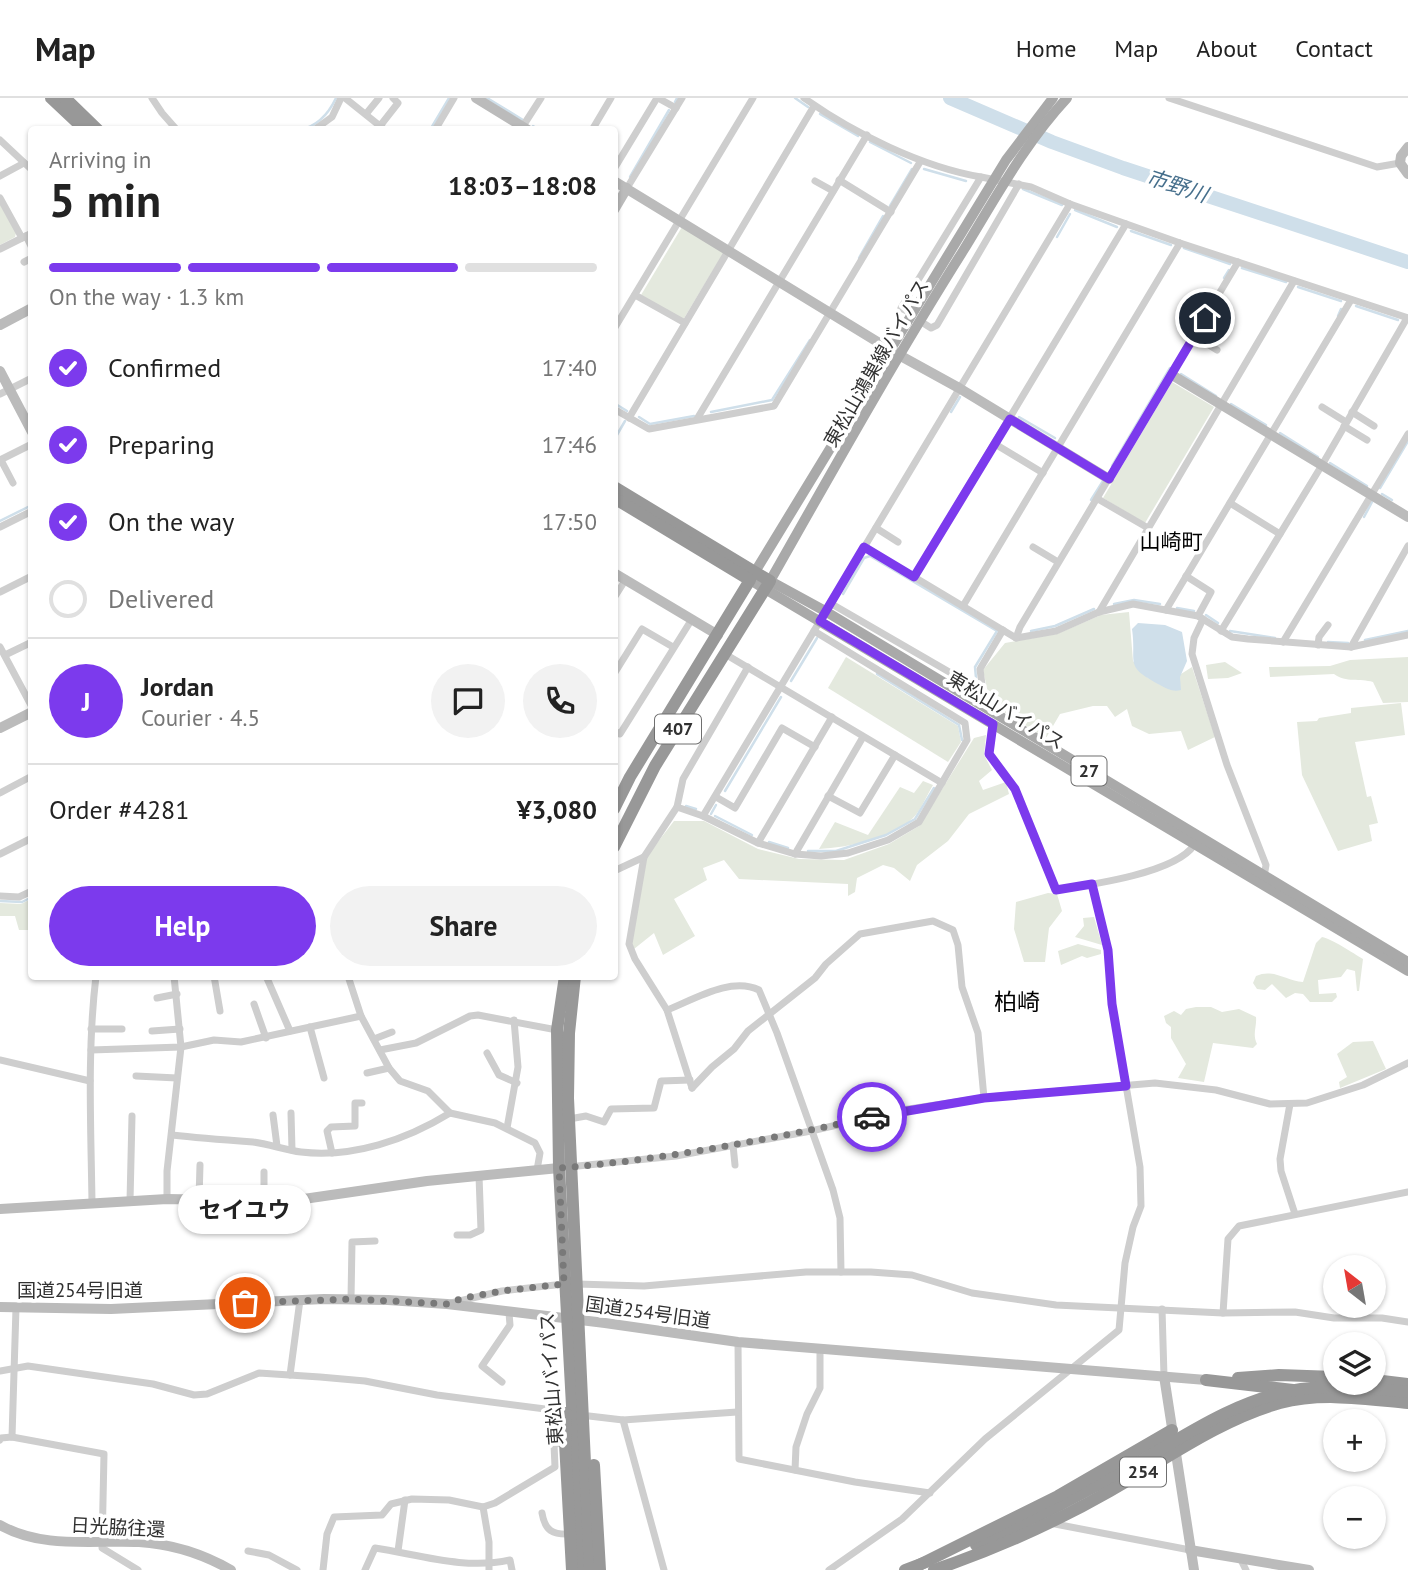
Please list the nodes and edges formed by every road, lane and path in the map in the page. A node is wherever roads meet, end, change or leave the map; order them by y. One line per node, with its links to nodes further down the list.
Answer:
1 (51, 98): 21 (highway)
2 (65, 98): 22 (highway)
3 (152, 98): 23 (street)
4 (343, 98): 20 (street); 24 (street)
5 (379, 98): 20 (street)
6 (393, 98): 26 (street)
7 (454, 98): 27 (street)
8 (476, 98): 28 (street)
9 (541, 98): 29 (street)
10 (611, 98): 30 (street)
11 (658, 98): 19 (street); 36 (street)
12 (682, 98): 19 (street)
13 (753, 98): 54 (street)
14 (804, 98): 18 (street)
15 (1053, 98): 42 (main road, 東松山鴻巣線バイパス)
16 (1067, 98): 45 (main road, 東松山鴻巣線バイパス)
17 (1169, 98): 37 (street)
18 (814, 106): 31 (street); 59 (street)
19 (676, 108): 48 (street)
20 (366, 114): 25 (street)
21 (81, 126)
22 (94, 126)
23 (173, 126)
24 (320, 126)
25 (381, 126)
26 (384, 126)
27 (437, 126)
28 (523, 126)
29 (527, 126)
30 (594, 126)
31 (867, 135): 34 (street); 43 (street)
32 (0, 141): 35 (street)
33 (1408, 147): 37 (street)
34 (920, 162): 41 (street); 53 (street)
35 (24, 163): 38 (street); 40 (street)
36 (618, 163)
37 (1400, 163): 39 (street)
38 (28, 166)
39 (1408, 174)
40 (0, 176)
41 (981, 177): 42 (street); 69 (street)
42 (994, 179): 45 (street); 69 (main road, 東松山鴻巣線バイパス)
43 (839, 180): 49 (street); 53 (street)
44 (815, 181): 49 (street)
45 (1007, 181): 47 (street); 69 (main road, 東松山鴻巣線バイパス)
46 (618, 183): 48 (street)
47 (1019, 184): 52 (street); 69 (street)
48 (627, 188): 51 (street); 54 (street)
49 (833, 191): 63 (street)
50 (0, 198): 56 (street)
51 (618, 203)
52 (1070, 204): 55 (street); 80 (street)
53 (891, 212): 68 (street)
54 (680, 221): 59 (street); 65 (street)
55 (1126, 224): 57 (street); 88 (street)
56 (26, 235): 58 (street)
57 (1180, 243): 62 (street); 97 (street)
58 (0, 249)
59 (730, 251): 63 (street); 72 (street)
60 (28, 260): 61 (street)
61 (23, 262)
62 (1238, 262): 64 (street); 74 (street)
63 (778, 280): 68 (street); 87 (street)
64 (1294, 281): 66 (street); 82 (street)
65 (635, 295): 71 (street); 72 (street)
66 (1351, 300): 70 (street); 93 (street)
67 (28, 310): 73 (street)
68 (831, 312): 76 (street); 87 (street)
69 (915, 317): 76 (main road, 東松山鴻巣線バイパス)
70 (1408, 318): 85 (street)
71 (618, 323)
72 (685, 323): 86 (street)
73 (0, 325)
74 (1195, 336): 75 (street); 78 (street)
75 (1217, 350)
76 (894, 351): 80 (street); 120 (main road, 東松山鴻巣線バイパス); 125 (main road, 東松山鴻巣線バイパス)
77 (0, 372): 81 (street)
78 (1172, 375): 82 (street); 101 (street)
79 (28, 379): 81 (street)
80 (959, 388): 88 (street); 111 (street)
81 (5, 392): 90 (street)
82 (1221, 406): 93 (street); 112 (street)
83 (1322, 407): 89 (street)
84 (618, 411): 86 (street)
85 (1352, 412): 89 (street); 91 (street)
86 (629, 418): 87 (street)
87 (697, 419)
88 (1010, 419): 95 (street); 97 (street)
89 (1345, 424): 94 (street); 99 (street)
90 (28, 426)
91 (1374, 426)
92 (1408, 434): 104 (street)
93 (1270, 435): 99 (street); 107 (street)
94 (1367, 440)
95 (995, 444): 100 (street); 122 (street)
96 (28, 446): 98 (street)
97 (1058, 447): 100 (street); 101 (street)
98 (0, 460): 102 (street)
99 (1322, 465): 104 (street); 113 (street)
100 (1043, 473): 128 (street)
101 (1109, 479): 105 (street)
102 (13, 483)
103 (618, 489): 120 (highway, 東松山バイパス)
104 (1372, 495): 109 (street); 140 (street)
105 (1098, 499): 112 (street); 118 (street)
106 (618, 500): 120 (highway, 東松山バイパス)
107 (1230, 503): 113 (street); 121 (street)
108 (28, 513): 110 (street)
109 (1408, 517)
110 (0, 527)
111 (876, 528): 114 (street); 115 (street)
112 (1148, 528): 130 (street)
113 (1280, 534): 136 (street)
114 (898, 542)
115 (864, 547): 122 (street); 131 (street)
116 (1033, 547): 118 (street)
117 (1407, 552): 145 (street)
118 (1058, 562): 139 (street)
119 (618, 575): 124 (street)
120 (753, 576): 125 (highway, 東松山バイパス); 137 (highway, 407)
121 (1186, 576): 129 (street); 132 (street)
122 (914, 577): 128 (street)
123 (28, 578): 127 (street)
124 (625, 579): 126 (street); 133 (street)
125 (767, 585): 131 (main road, 東松山バイパス / 27); 146 (highway, 407)
126 (618, 591)
127 (0, 593)
128 (963, 606): 135 (street)
129 (1166, 610): 130 (street); 132 (street)
130 (1099, 612): 139 (street)
131 (822, 617): 135 (street); 150 (street); 154 (main road, 東松山バイパス / 27); 161 (street); 176 (main road, 東松山バイパス / 27)
132 (1200, 618): 136 (street); 176 (street)
133 (692, 619): 137 (street); 144 (street)
134 (1328, 625): 142 (street)
135 (1003, 630): 139 (street)
136 (1221, 631): 140 (street)
137 (718, 635): 165 (highway, 407)
138 (1408, 635): 145 (street)
139 (1016, 638)
140 (1283, 642): 142 (street)
141 (28, 644): 147 (street)
142 (1318, 645): 145 (street)
143 (0, 647): 147 (street)
144 (673, 647): 149 (street); 156 (street)
145 (1351, 647)
146 (726, 653): 148 (street); 169 (highway, 407)
147 (5, 656): 151 (street)
148 (748, 667): 150 (street); 166 (street)
149 (618, 668)
150 (781, 687): 153 (street); 164 (street)
151 (28, 701)
152 (28, 711): 155 (street)
153 (832, 717): 157 (street); 158 (street)
154 (993, 724): 171 (main road, 東松山バイパス / 27); 177 (street)
155 (0, 728)
156 (618, 733)
157 (863, 737): 159 (street); 163 (street)
158 (815, 747): 164 (street); 170 (street)
159 (895, 755): 161 (street); 163 (street)
160 (28, 778): 162 (street)
161 (942, 783): 173 (street)
162 (0, 793)
163 (828, 796): 173 (street)
164 (716, 797): 167 (street)
165 (618, 801)
166 (677, 807): 167 (street); 174 (street)
167 (703, 816): 170 (street)
168 (28, 840): 172 (street)
169 (618, 840)
170 (758, 843): 173 (street)
171 (1194, 845): 176 (main road, 東松山バイパス / 27); 177 (street)
172 (0, 854)
173 (795, 854)
174 (644, 857): 175 (street); 192 (street)
175 (618, 869)
176 (1263, 880): 180 (main road, 東松山バイパス / 27); 181 (main road, 東松山バイパス / 27)
177 (1092, 884): 221 (street)
178 (28, 893): 179 (street)
179 (0, 896)
180 (1408, 962)
181 (1408, 971)
182 (95, 980): 198 (street)
183 (175, 980): 189 (street)
184 (215, 980): 193 (street)
185 (268, 980): 203 (street)
186 (349, 980): 195 (street)
187 (564, 980): 201 (highway, 東松山バイパス)
188 (575, 980): 229 (highway, 東松山バイパス)
189 (177, 994): 190 (street); 200 (street)
190 (157, 998)
191 (254, 1004): 205 (street)
192 (667, 1010): 194 (street); 218 (street)
193 (219, 1012)
194 (770, 1013): 218 (street); 222 (street); 231 (street)
195 (360, 1016): 197 (street); 206 (street)
196 (514, 1020): 201 (street); 209 (street); 220 (street)
197 (310, 1027): 203 (street); 217 (street)
198 (91, 1029): 199 (street); 208 (street)
199 (122, 1029)
200 (180, 1029): 202 (street); 207 (street)
201 (557, 1030): 239 (highway, 東松山バイパス)
202 (152, 1031)
203 (290, 1031): 205 (street)
204 (391, 1032): 206 (street)
205 (266, 1038): 207 (street)
206 (374, 1039): 209 (street)
207 (181, 1047): 208 (street); 216 (street)
208 (91, 1049): 219 (street)
209 (380, 1050): 213 (street)
210 (487, 1053): 220 (street)
211 (0, 1060): 219 (street)
212 (1408, 1063): 224 (street)
213 (390, 1068): 214 (street); 225 (street)
214 (367, 1073)
215 (136, 1076): 216 (street)
216 (177, 1078): 232 (street)
217 (324, 1078)
218 (690, 1080): 229 (street)
219 (90, 1081): 248 (street)
220 (517, 1083): 230 (street)
221 (1126, 1086): 222 (street); 224 (street); 260 (street)
222 (984, 1098): 231 (street)
223 (362, 1103): 236 (street)
224 (1290, 1104): 250 (street)
225 (450, 1113): 230 (street); 236 (street)
226 (290, 1114): 235 (street)
227 (273, 1115): 234 (street)
228 (132, 1116): 247 (street)
229 (569, 1119): 239 (highway, 東松山バイパス)
230 (507, 1128): 240 (street)
231 (811, 1131): 233 (street); 253 (street)
232 (172, 1135): 234 (street); 244 (street)
233 (733, 1145): 238 (street); 239 (street)
234 (276, 1146): 235 (street)
235 (292, 1150): 236 (street)
236 (332, 1153)
237 (200, 1165): 245 (street)
238 (735, 1166)
239 (565, 1167): 240 (street); 254 (highway, 東松山バイパス)
240 (537, 1170): 242 (street)
241 (264, 1172): 246 (street)
242 (479, 1176): 246 (street); 251 (street)
243 (1408, 1192): 250 (street)
244 (167, 1199): 245 (street); 247 (street)
245 (200, 1199): 246 (street)
246 (264, 1200)
247 (130, 1201): 248 (street)
248 (92, 1203): 249 (street)
249 (1, 1208)
250 (1295, 1214): 263 (street)
251 (457, 1235)
252 (375, 1241): 255 (street)
253 (841, 1272): 254 (street); 260 (street)
254 (570, 1284): 257 (street); 264 (highway, 東松山バイパス)
255 (351, 1299): 256 (street, 国道254号旧道); 257 (street, 国道254号旧道)
256 (300, 1300): 259 (street, 国道254号旧道); 272 (street)
257 (447, 1304): 262 (street, 国道254号旧道)
258 (0, 1307): 259 (street, 国道254号旧道)
259 (16, 1308): 268 (street)
260 (1121, 1308): 261 (street); 269 (street)
261 (1162, 1310): 263 (street); 274 (street)
262 (509, 1313): 264 (street, 国道254号旧道); 278 (street)
263 (1223, 1313): 265 (street)
264 (573, 1319): 266 (street, 国道254号旧道); 271 (highway, 東松山バイパス)
265 (1408, 1322)
266 (738, 1342): 267 (street, 国道254号旧道); 284 (street)
267 (820, 1349): 269 (street, 国道254号旧道); 292 (street)
268 (15, 1368): 270 (street); 272 (street); 288 (street)
269 (1069, 1369): 274 (street, 国道254号旧道); 293 (street)
270 (0, 1371)
271 (576, 1372): 285 (highway); 290 (highway); 315 (highway, 東松山バイパス); 316 (highway, 東松山バイパス)
272 (290, 1375): 290 (street)
273 (1310, 1375): 275 (highway); 276 (highway); 280 (highway)
274 (1164, 1376): 276 (street, 国道254号旧道); 287 (street)
275 (1323, 1376)
276 (1206, 1380): 280 (highway)
277 (1386, 1381): 279 (highway)
278 (502, 1382)
279 (1408, 1384)
280 (1309, 1392): 282 (highway)
281 (1408, 1392): 305 (highway, 254, bridge)
282 (1356, 1398): 283 (highway, 254); 291 (highway, 254)
283 (1408, 1403)
284 (737, 1412): 286 (street); 292 (street)
285 (589, 1416): 286 (street); 317 (highway)
286 (623, 1420): 318 (street)
287 (1172, 1430): 291 (street); 305 (highway)
288 (12, 1437): 289 (street); 300 (street)
289 (0, 1440)
290 (559, 1443): 295 (street); 299 (highway)
291 (1176, 1453): 297 (highway, 254); 302 (street)
292 (794, 1470): 293 (street)
293 (930, 1493): 319 (street)
294 (405, 1500): 295 (street); 303 (street); 311 (street)
295 (483, 1507): 307 (street)
296 (542, 1513): 299 (street)
297 (1049, 1523): 302 (street); 321 (highway, 254)
298 (0, 1525): 300 (street, 日光脇往還)
299 (570, 1534): 314 (highway)
300 (102, 1543): 308 (street); 309 (street, 日光脇往還)
301 (248, 1550): 306 (street)
302 (1190, 1550): 304 (street); 322 (street)
303 (398, 1551): 307 (street); 312 (street)
304 (1240, 1557): 323 (street); 324 (street)
305 (919, 1565): 320 (highway, 254)
306 (282, 1567): 310 (street)
307 (489, 1567): 313 (street)
308 (138, 1570)
309 (231, 1570)
310 (297, 1570)
311 (323, 1570)
312 (366, 1570)
313 (512, 1570)
314 (572, 1570)
315 (581, 1570)
316 (590, 1570)
317 (600, 1570)
318 (664, 1570)
319 (829, 1570)
320 (905, 1570)
321 (934, 1570)
322 (1194, 1570)
323 (1246, 1570)
324 (1309, 1570)

